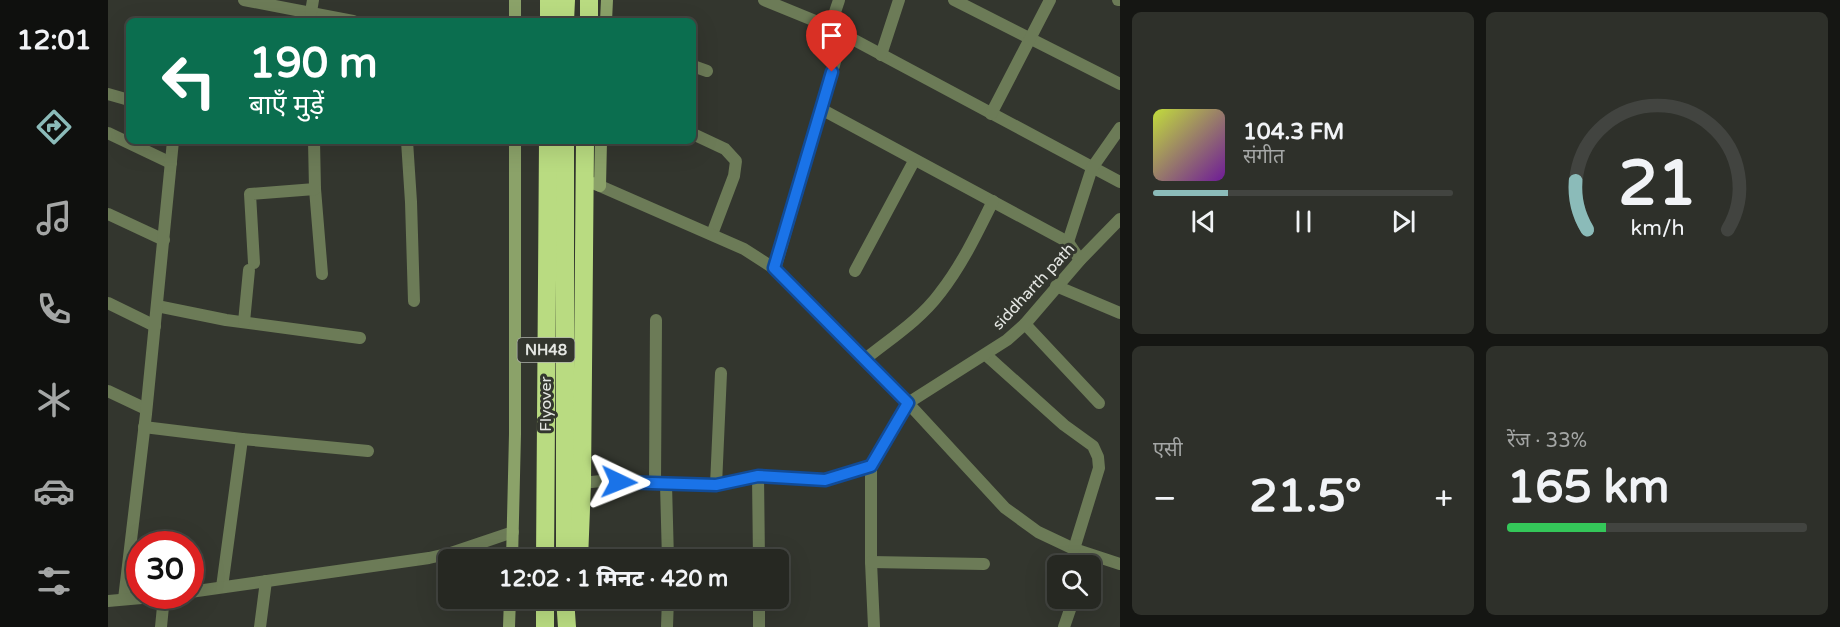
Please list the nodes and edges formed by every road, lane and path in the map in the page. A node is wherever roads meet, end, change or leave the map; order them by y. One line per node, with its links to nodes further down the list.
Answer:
1 (244, 0): 12 (street)
2 (514, 0): 14 (street)
3 (549, 0): 15 (highway)
4 (566, 0): 16 (highway)
5 (589, 0): 17 (highway)
6 (607, 0): 18 (street)
7 (764, 0): 19 (street)
8 (839, 0): 19 (street)
9 (899, 0): 22 (street)
10 (954, 0): 21 (street)
11 (1050, 0): 21 (street)
12 (312, 6): 13 (street)
13 (345, 18)
14 (514, 18)
15 (549, 18)
16 (565, 18)
17 (589, 18)
18 (606, 18)
19 (830, 27): 20 (street)
20 (843, 34): 22 (street); 28 (street)
21 (1030, 39): 25 (street); 29 (street)
22 (881, 55): 29 (street)
23 (696, 67): 24 (street)
24 (707, 71)
25 (1120, 84)
26 (108, 94): 27 (street)
27 (126, 99)
28 (821, 109): 43 (street); 56 (street)
29 (991, 114): 45 (street)
30 (1120, 128): 45 (street)
31 (108, 133): 33 (street)
32 (696, 135): 52 (street)
33 (126, 142)
34 (131, 144): 44 (street)
35 (173, 144): 44 (street)
36 (314, 144): 48 (street)
37 (407, 144): 60 (street)
38 (515, 144): 84 (street)
39 (548, 144): 86 (highway, NH48)
40 (565, 144): 87 (highway, Flyover / NH48)
41 (586, 144): 47 (highway)
42 (600, 144): 47 (street)
43 (914, 161): 49 (street); 57 (street)
44 (171, 163): 53 (street)
45 (1092, 168): 46 (street); 54 (street)
46 (1120, 182)
47 (592, 183): 52 (street); 81 (highway)
48 (315, 189): 58 (street); 65 (street)
49 (993, 201): 54 (street); 70 (street)
50 (108, 214): 53 (street)
51 (1120, 219): 55 (street, siddharth path)
52 (712, 234): 56 (street)
53 (164, 240): 62 (street)
54 (1068, 242): 55 (street)
55 (1080, 260): 59 (street, siddharth path)
56 (774, 268): 70 (street)
57 (855, 271)
58 (322, 274)
59 (1056, 286): 63 (street); 66 (street, siddharth path)
60 (414, 301)
61 (108, 303): 67 (street)
62 (157, 306): 65 (street); 67 (street)
63 (1120, 313)
64 (656, 320): 82 (street)
65 (244, 322): 68 (street)
66 (1025, 324): 69 (street, siddharth path); 74 (street)
67 (155, 326): 75 (street)
68 (360, 338)
69 (986, 355): 73 (street, siddharth path); 91 (street)
70 (864, 360): 73 (street)
71 (721, 373): 83 (street)
72 (108, 391): 75 (street)
73 (908, 403): 79 (street, siddharth path); 91 (street)
74 (1099, 403)
75 (146, 410): 76 (street)
76 (144, 427): 77 (street); 100 (street)
77 (242, 439): 78 (street); 98 (street)
78 (368, 452)
79 (871, 466): 80 (street); 93 (street)
80 (758, 476): 83 (street); 90 (street)
81 (582, 483): 82 (street); 88 (highway)
82 (661, 484): 83 (street); 89 (street)
83 (716, 485)
84 (513, 532): 85 (street); 97 (street)
85 (512, 549)
86 (545, 549)
87 (565, 549)
88 (579, 549)
89 (667, 549)
90 (759, 549)
91 (1074, 549): 92 (street)
92 (1082, 555)
93 (871, 562): 95 (street); 115 (street)
94 (1101, 562): 96 (street)
95 (984, 564)
96 (1120, 564)
97 (267, 581): 98 (street); 109 (street)
98 (222, 587): 99 (street)
99 (204, 590)
100 (124, 599): 101 (street); 108 (street)
101 (108, 601)
102 (510, 609): 110 (street)
103 (545, 609): 111 (highway)
104 (566, 609): 112 (highway)
105 (668, 609): 113 (street)
106 (759, 609): 114 (street)
107 (1070, 609): 116 (street)
108 (161, 627)
109 (260, 627)
110 (509, 627)
111 (544, 627)
112 (567, 627)
113 (668, 627)
114 (759, 627)
115 (874, 627)
116 (1064, 627)

